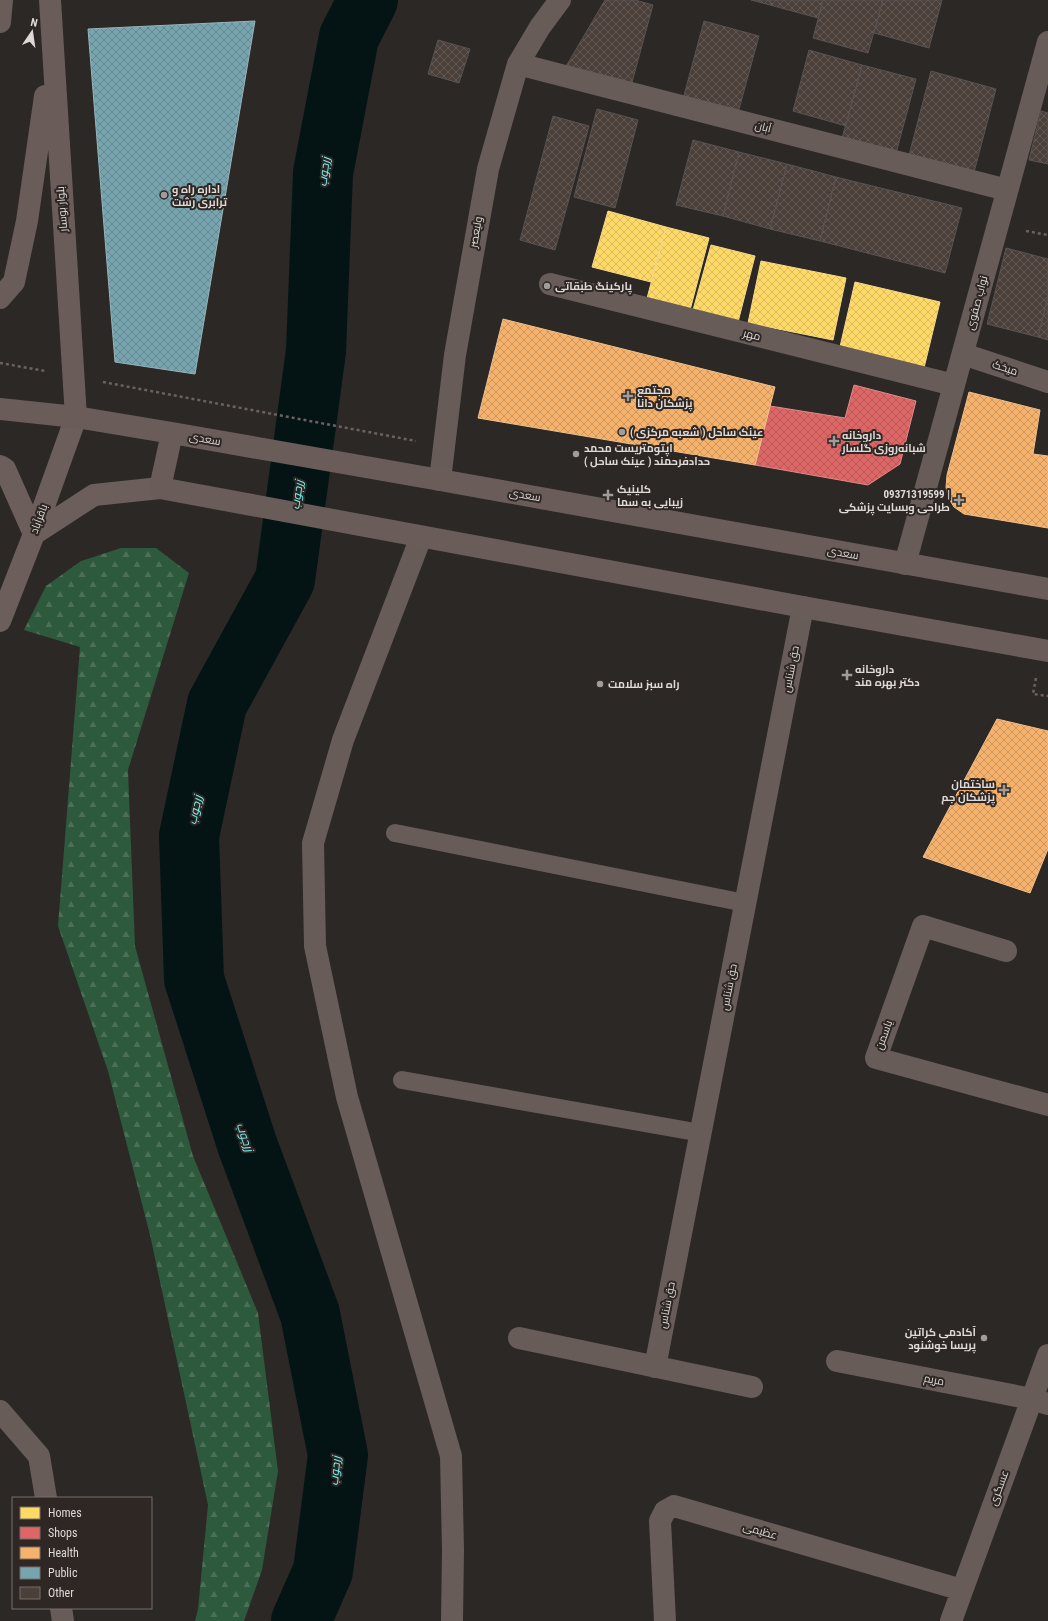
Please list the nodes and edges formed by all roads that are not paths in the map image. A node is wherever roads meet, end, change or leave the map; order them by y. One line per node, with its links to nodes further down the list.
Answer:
1 (2, 0): 4 (main road)
2 (50, 0): 5 (main road, بلوار بوسار)
3 (560, 0): 7 (street, ولیعصر)
4 (0, 22)
5 (51, 39): 10 (main road); 15 (main road, بلوار بوسار)
6 (1048, 42): 8 (street, نواب صفوی)
7 (518, 64): 8 (street, آبان); 18 (street, ولیعصر)
8 (1007, 190): 11 (street, نواب صفوی)
9 (550, 284): 13 (street, مهر)
10 (0, 298)
11 (963, 354): 12 (street, میخک); 13 (street, نواب صفوی)
12 (1048, 382)
13 (954, 385): 22 (street, نواب صفوی)
14 (0, 409): 15 (main road, سعدی)
15 (76, 417): 16 (main road, سعدی); 20 (main road, باقرآباد)
16 (172, 433): 18 (main road, سعدی); 19 (main road)
17 (0, 466): 20 (main road)
18 (440, 480): 22 (main road, سعدی)
19 (160, 488): 20 (main road); 21 (main road)
20 (34, 534): 25 (main road, باقرآباد)
21 (421, 537): 24 (main road); 44 (street)
22 (905, 564): 23 (main road, سعدی)
23 (1048, 589)
24 (803, 607): 26 (main road); 28 (street, حق شناس)
25 (0, 620)
26 (1048, 651)
27 (395, 833): 28 (lane)
28 (745, 903): 32 (street, حق شناس)
29 (1006, 951): 31 (street, یاسمن)
30 (402, 1080): 32 (lane)
31 (1048, 1105)
32 (701, 1133): 36 (street, حق شناس)
33 (519, 1338): 36 (street)
34 (1048, 1354): 38 (street, عسگری)
35 (836, 1361): 38 (street, مریم)
36 (655, 1367): 37 (street)
37 (752, 1387)
38 (1040, 1402): 41 (street, عسگری)
39 (0, 1411): 40 (street)
40 (46, 1497)
41 (962, 1590): 45 (street, عظیمی); 46 (street, عسگری)
42 (61, 1609): 43 (street)
43 (63, 1621)
44 (452, 1621)
45 (665, 1621)
46 (951, 1621)

